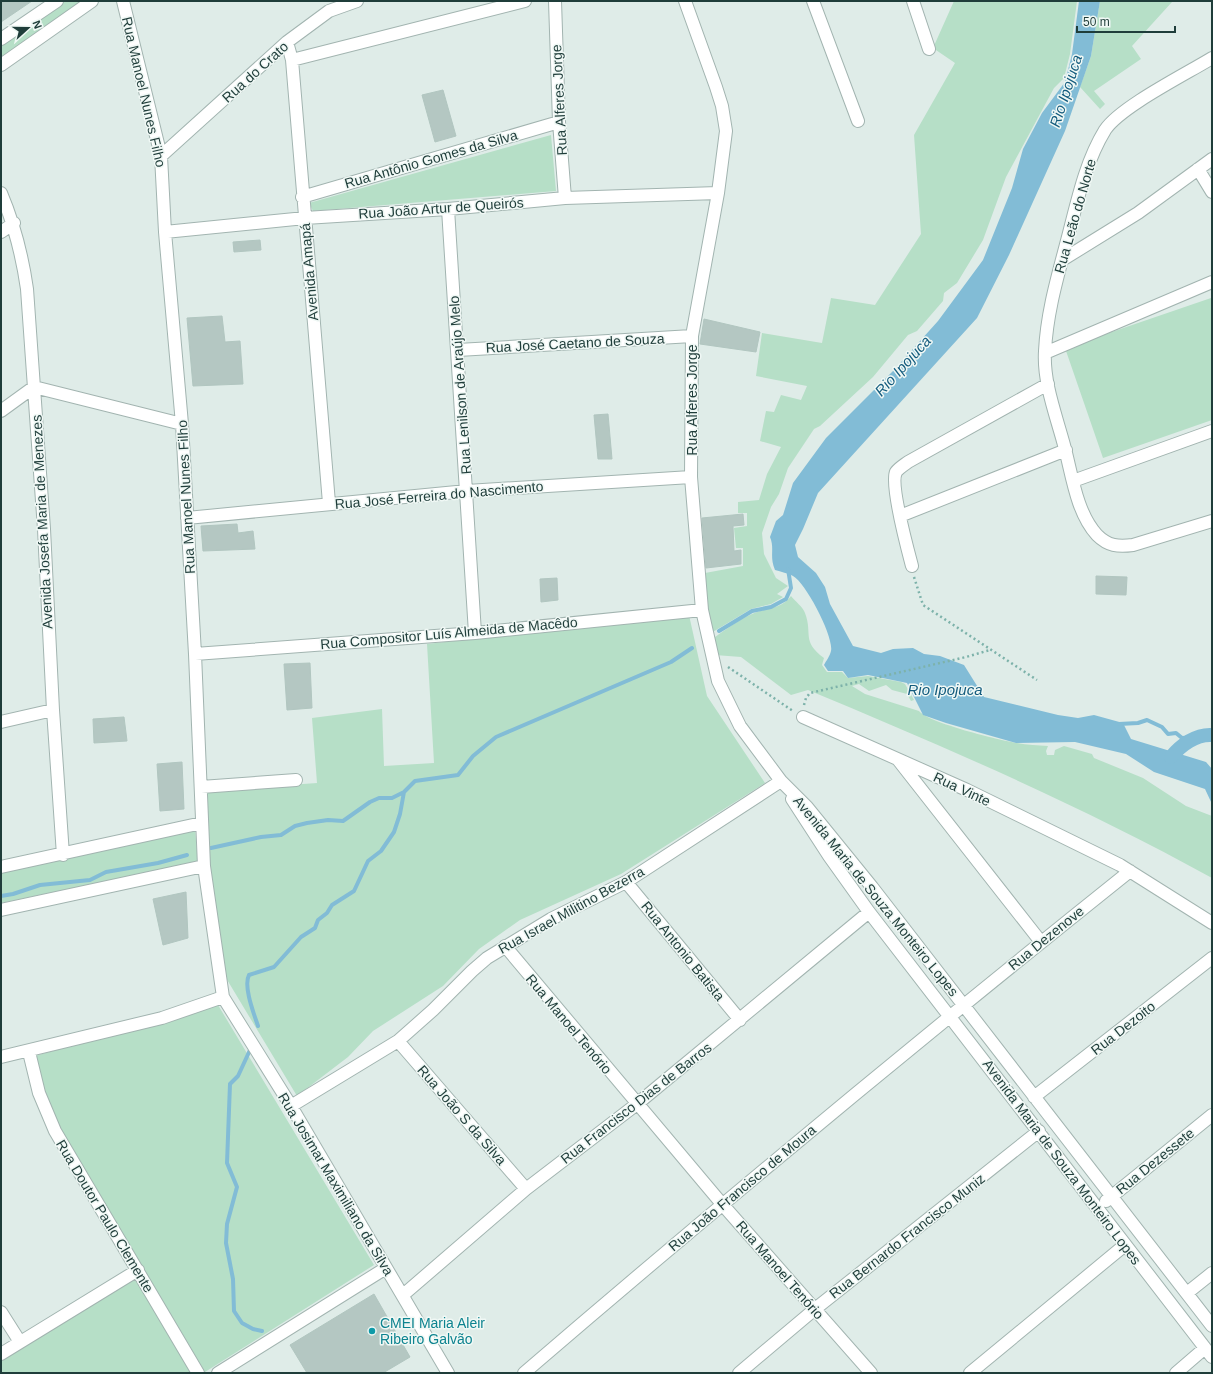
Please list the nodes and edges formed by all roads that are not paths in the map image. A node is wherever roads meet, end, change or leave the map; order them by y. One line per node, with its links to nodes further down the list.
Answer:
1 (57, 1): 12 (street)
2 (92, 1): 17 (street)
3 (321, 1): 11 (street)
4 (357, 1): 11 (street, Rua do Crato)
5 (525, 1): 16 (street)
6 (555, 1): 19 (street, Rua Alferes Jorge)
7 (685, 1): 25 (street, Rua Alferes Jorge)
8 (814, 1): 18 (street)
9 (914, 1): 14 (street)
10 (126, 3): 20 (street, Rua Manoel Nunes Filho)
11 (329, 11): 13 (street, Rua do Crato)
12 (1, 39)
13 (287, 42): 16 (street, Avenida Amapá); 20 (street, Rua do Crato)
14 (929, 49)
15 (1212, 58): 33 (street, Rua Leão do Norte)
16 (292, 60): 26 (street, Avenida Amapá)
17 (1, 65)
18 (858, 121)
19 (559, 122): 26 (street, Rua Antônio Gomes da Silva); 27 (street, Rua Alferes Jorge)
20 (161, 156): 32 (street, Rua Manoel Nunes Filho)
21 (1212, 159): 22 (street)
22 (1198, 169): 23 (street); 33 (street)
23 (1212, 192)
24 (1, 193): 30 (street, Avenida Josefa Maria de Menezes)
25 (718, 193): 27 (street, Rua João Artur de Queirós); 35 (street, Rua Alferes Jorge)
26 (302, 197): 29 (street, Avenida Amapá)
27 (565, 198): 28 (street, Rua João Artur de Queirós)
28 (448, 210): 29 (street, Rua João Artur de Queirós); 36 (street, Rua Lenilson de Araújo Melo)
29 (305, 218): 32 (street, Rua João Artur de Queirós); 47 (street, Avenida Amapá)
30 (14, 223): 31 (street); 39 (street, Avenida Josefa Maria de Menezes)
31 (1, 232)
32 (165, 232): 41 (street, Rua Manoel Nunes Filho)
33 (1062, 260): 37 (street, Rua Leão do Norte)
34 (1212, 282): 37 (street)
35 (692, 336): 36 (street, Rua José Caetano de Souza); 44 (street, Rua Alferes Jorge)
36 (458, 350): 46 (street, Rua Lenilson de Araújo Melo)
37 (1045, 353): 38 (street, Rua Leão do Norte)
38 (1048, 384): 43 (street, Rua Leão do Norte); 48 (street)
39 (34, 388): 40 (street); 41 (street); 55 (street, Avenida Josefa Maria de Menezes)
40 (1, 411)
41 (182, 424): 49 (street, Rua Manoel Nunes Filho)
42 (1212, 431): 45 (street)
43 (1066, 450): 45 (street, Rua Leão do Norte); 48 (street)
44 (691, 478): 46 (street, Rua José Ferreira do Nascimento); 52 (street, Rua Alferes Jorge)
45 (1073, 480): 50 (street, Rua Leão do Norte)
46 (467, 491): 47 (street, Rua José Ferreira do Nascimento); 53 (street, Rua Lenilson de Araújo Melo)
47 (329, 503): 49 (street, Rua José Ferreira do Nascimento)
48 (900, 516): 51 (street)
49 (187, 518): 54 (street, Rua Manoel Nunes Filho)
50 (1212, 521)
51 (912, 566)
52 (702, 610): 53 (street, Rua Compositor Luís Almeida de Macêdo); 60 (street, Rua Alferes Jorge)
53 (475, 633): 54 (street, Rua Compositor Luís Almeida de Macêdo)
54 (195, 654): 61 (street, Rua Manoel Nunes Filho)
55 (53, 710): 57 (street); 63 (street, Avenida Josefa Maria de Menezes)
56 (803, 717): 58 (street, Rua Vinte)
57 (1, 722)
58 (899, 760): 66 (street, Rua Vinte); 71 (street)
59 (296, 780): 61 (street)
60 (783, 783): 67 (street, Rua Israel Militino Bezerra); 69 (street, Avenida Maria de Souza Monteiro Lopes); 75 (street, Avenida Maria de Souza Monteiro Lopes)
61 (201, 787): 62 (street, Rua Manoel Nunes Filho)
62 (202, 823): 63 (street); 64 (street, Rua Manoel Nunes Filho)
63 (63, 854): 65 (street)
64 (204, 866): 68 (street); 74 (street, Rua Manoel Nunes Filho)
65 (1, 867)
66 (1130, 871): 70 (street, Rua Vinte); 71 (street, Rua Dezenove)
67 (626, 882): 72 (street, Rua Israel Militino Bezerra); 77 (street, Rua Antonio Batista)
68 (1, 910)
69 (869, 912): 76 (street, Avenida Maria de Souza Monteiro Lopes); 77 (street, Rua Francisco Dias de Barros)
70 (1212, 923)
71 (1041, 942): 75 (street, Rua Dezenove)
72 (504, 946): 78 (street, Rua Israel Militino Bezerra); 82 (street, Rua Manoel Tenório)
73 (1212, 958): 81 (street, Rua Dezoito)
74 (223, 997): 79 (street); 83 (street, Rua Josimar Maximiliano da Silva)
75 (962, 1005): 76 (street, Rua João Francisco de Moura); 81 (street, Avenida Maria de Souza Monteiro Lopes)
76 (950, 1016): 85 (street, Avenida Maria de Souza Monteiro Lopes); 88 (street, Rua João Francisco de Moura)
77 (740, 1020): 82 (street, Rua Francisco Dias de Barros)
78 (398, 1041): 83 (street, Rua Israel Militino Bezerra); 86 (street, Rua João S da Silva)
79 (29, 1052): 80 (street); 92 (street, Rua Doutor Paulo Clemente)
80 (1, 1057)
81 (1034, 1097): 87 (street, Avenida Maria de Souza Monteiro Lopes)
82 (637, 1104): 86 (street, Rua Francisco Dias de Barros); 88 (street, Rua Manoel Tenório)
83 (291, 1106): 91 (street, Rua Josimar Maximiliano da Silva)
84 (1212, 1115): 87 (street, Rua Dezessete)
85 (1039, 1131): 89 (street, Avenida Maria de Souza Monteiro Lopes); 96 (street, Rua Bernardo Francisco Muniz)
86 (526, 1189): 95 (street, Rua Francisco Dias de Barros)
87 (1112, 1196): 89 (street, Rua Dezessete); 94 (street, Avenida Maria de Souza Monteiro Lopes)
88 (722, 1204): 96 (street, Rua Manoel Tenório); 105 (street, Rua João Francisco de Moura)
89 (1098, 1207): 90 (street, Avenida Maria de Souza Monteiro Lopes)
90 (1125, 1245): 100 (street, Avenida Maria de Souza Monteiro Lopes); 108 (street)
91 (386, 1268): 95 (street, Rua Josimar Maximiliano da Silva); 103 (street)
92 (138, 1270): 99 (street); 102 (street, Rua Doutor Paulo Clemente)
93 (1212, 1273): 94 (street)
94 (1187, 1293): 98 (street, Avenida Maria de Souza Monteiro Lopes)
95 (403, 1295): 104 (street, Rua Josimar Maximiliano da Silva)
96 (813, 1307): 106 (street, Rua Bernardo Francisco Muniz); 107 (street, Rua Manoel Tenório)
97 (1, 1312): 99 (street)
98 (1212, 1326)
99 (20, 1342): 101 (street)
100 (1208, 1352): 109 (street)
101 (1, 1354)
102 (198, 1373)
103 (218, 1373)
104 (448, 1373)
105 (524, 1373)
106 (739, 1373)
107 (871, 1373)
108 (970, 1373)
109 (1176, 1373)

